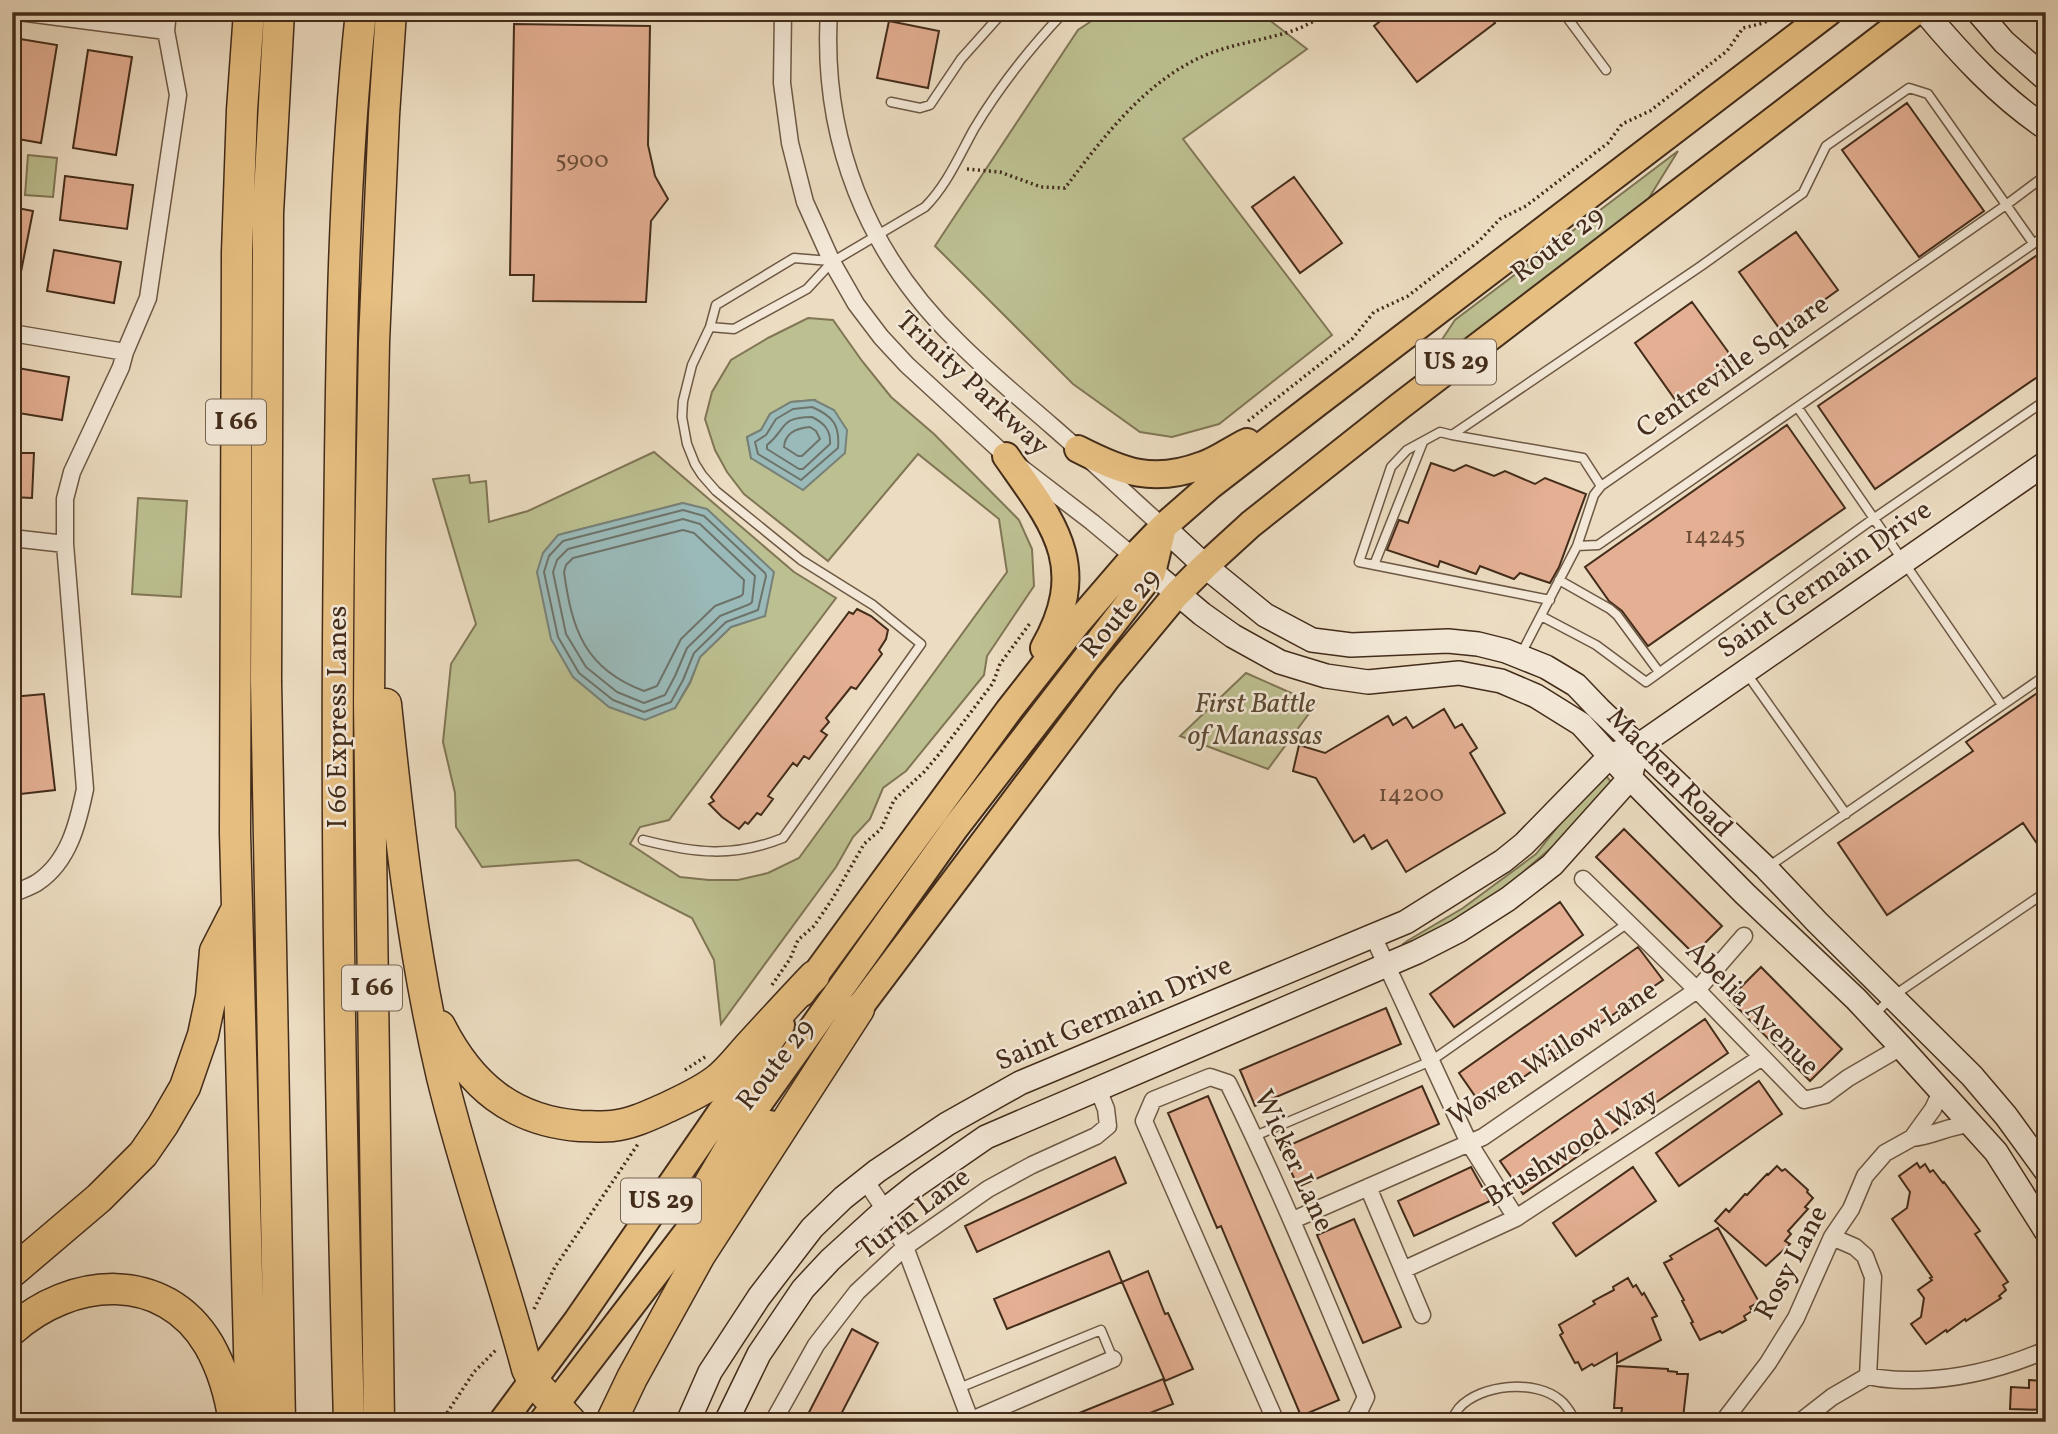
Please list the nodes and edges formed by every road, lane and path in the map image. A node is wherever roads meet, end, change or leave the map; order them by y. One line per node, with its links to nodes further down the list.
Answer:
1 (19, 12): 19 (street)
2 (168, 12): 20 (street)
3 (249, 12): 76 (highway, I 66)
4 (279, 12): 124 (highway)
5 (361, 12): 125 (highway, I 66 Express Lanes)
6 (391, 12): 51 (highway, I 66)
7 (783, 12): 32 (street, Trinity Parkway)
8 (829, 12): 30 (street, Trinity Parkway)
9 (1003, 12): 24 (lane)
10 (1064, 12): 26 (lane)
11 (1331, 12): 26 (path)
12 (1563, 12): 22 (lane)
13 (1779, 12): 39 (path)
14 (1799, 12): 21 (main road)
15 (1829, 12): 21 (main road, Route 29 / US 29)
16 (1915, 12): 55 (main road, Route 29 / US 29)
17 (1925, 12): 25 (street)
18 (1978, 12): 23 (street)
19 (52, 14): 20 (street)
20 (166, 31): 35 (street)
21 (1773, 54): 37 (main road, Route 29 / US 29)
22 (1606, 70)
23 (2046, 79)
24 (891, 102)
25 (2046, 128)
26 (955, 165): 30 (lane)
27 (2046, 175): 28 (lane, Centreville Square)
28 (2006, 205): 31 (lane); 40 (lane); 45 (lane, Centreville Square)
29 (2046, 234): 31 (lane)
30 (877, 236): 32 (lane); 42 (street, Trinity Parkway)
31 (2033, 243): 38 (lane)
32 (832, 262): 33 (lane); 33 (lane); 43 (street, Trinity Parkway)
33 (710, 327): 71 (lane)
34 (12, 333): 35 (street)
35 (125, 352): 49 (street)
36 (2046, 400): 46 (lane)
37 (1316, 404): 42 (main road); 47 (main road, Route 29 / US 29)
38 (1798, 408): 46 (lane); 50 (lane)
39 (1239, 427)
40 (1452, 435): 41 (lane); 45 (lane)
41 (1423, 442): 54 (lane); 54 (lane)
42 (1078, 449): 47 (street, Trinity Parkway)
43 (1006, 456): 53 (street, Trinity Parkway); 66 (main road)
44 (2046, 463): 52 (street, Saint Germain Drive)
45 (1601, 486): 50 (lane)
46 (1873, 519): 52 (lane); 63 (lane)
47 (1163, 527): 53 (main road); 55 (street, Machen Road)
48 (12, 538): 49 (street)
49 (65, 544): 75 (street)
50 (1577, 546): 56 (lane)
51 (370, 554): 82 (highway); 126 (highway, I 66)
52 (1902, 562): 62 (street, Saint Germain Drive); 65 (lane)
53 (1143, 565): 57 (street, Machen Road); 66 (main road, Route 29 / US 29); 111 (main road)
54 (1374, 565): 58 (lane)
55 (1205, 566): 57 (main road, Route 29 / US 29); 61 (street, Machen Road)
56 (1559, 580): 58 (lane); 63 (lane)
57 (1176, 595): 68 (street, Machen Road); 86 (main road, Route 29 / US 29)
58 (1550, 600): 60 (lane)
59 (1036, 616): 83 (path)
60 (1541, 616): 61 (lane); 63 (lane)
61 (1520, 657): 67 (street, Machen Road)
62 (1745, 671): 67 (street, Saint Germain Drive); 70 (lane)
63 (1659, 672)
64 (2046, 675): 65 (lane)
65 (2002, 705): 70 (lane)
66 (1009, 710): 81 (main road, Route 29 / US 29)
67 (1639, 746): 68 (street, Saint Germain Drive); 69 (street); 72 (street, Machen Road)
68 (1611, 755): 69 (street, Machen Road); 78 (street, Saint Germain Drive)
69 (1630, 778): 80 (street); 87 (street, Machen Road)
70 (1846, 814): 72 (lane)
71 (643, 840)
72 (1766, 868): 85 (street, Machen Road)
73 (1583, 879): 77 (street, Abelia Avenue)
74 (2046, 892): 85 (lane)
75 (12, 894)
76 (236, 910): 110 (highway); 123 (highway, I 66)
77 (1628, 923): 84 (street, Abelia Avenue); 91 (lane)
78 (1373, 936): 80 (street); 101 (street, Saint Germain Drive)
79 (1744, 936): 84 (street, Woven Willow Lane)
80 (1387, 964): 91 (street); 93 (street)
81 (814, 976): 95 (highway); 118 (main road, Route 29 / US 29)
82 (422, 985): 95 (highway); 114 (highway)
83 (770, 987)
84 (1697, 990): 90 (street, Abelia Avenue); 99 (street, Woven Willow Lane)
85 (1892, 996): 87 (lane); 100 (street, Machen Road)
86 (859, 1009): 111 (main road, Route 29 / US 29); 129 (highway)
87 (1872, 1017): 89 (street, Machen Road)
88 (716, 1047): 92 (path)
89 (1900, 1047): 90 (street, Abelia Avenue); 94 (street, Machen Road)
90 (1762, 1057): 104 (street, Brushwood Way)
91 (1432, 1061): 97 (lane); 99 (street)
92 (683, 1072)
93 (1098, 1088): 103 (street); 108 (street, Turin Lane)
94 (1941, 1093): 96 (street, Machen Road); 98 (street, Rosy Lane)
95 (642, 1119): 114 (path)
96 (1970, 1124): 98 (street, Rosy Lane); 106 (street, Machen Road)
97 (1255, 1136): 105 (street, Wicker Lane); 133 (street, Wicker Lane)
98 (1912, 1138): 107 (street, Rosy Lane)
99 (1469, 1143): 102 (street, Woven Willow Lane); 104 (street)
100 (2046, 1171)
101 (866, 1180): 103 (street); 130 (street, Saint Germain Drive)
102 (1368, 1187): 105 (street, Woven Willow Lane); 109 (street)
103 (885, 1210): 108 (street); 131 (street)
104 (1516, 1218): 109 (street, Brushwood Way)
105 (1293, 1220): 134 (street, Wicker Lane)
106 (2046, 1231)
107 (1832, 1237): 117 (street); 137 (street, Rosy Lane)
108 (905, 1247): 119 (street); 132 (street, Turin Lane)
109 (1403, 1270): 112 (street)
110 (12, 1272)
111 (652, 1278): 120 (main road, Route 29 / US 29)
112 (1422, 1315)
113 (12, 1330): 122 (highway)
114 (518, 1334): 118 (highway); 127 (path)
115 (2046, 1350): 117 (street)
116 (1113, 1359): 119 (lane); 121 (street)
117 (1868, 1376): 138 (street)
118 (533, 1381): 120 (highway); 128 (main road, Route 29 / US 29)
119 (959, 1388): 121 (street)
120 (556, 1416)
121 (969, 1421)
122 (234, 1422)
123 (251, 1422)
124 (280, 1422)
125 (349, 1422)
126 (379, 1422)
127 (441, 1422)
128 (502, 1422)
129 (611, 1422)
130 (688, 1422)
131 (726, 1422)
132 (773, 1422)
133 (1276, 1422)
134 (1348, 1422)
135 (1450, 1422): 136 (lane)
136 (1576, 1422)
137 (1725, 1422)
138 (1800, 1422)

